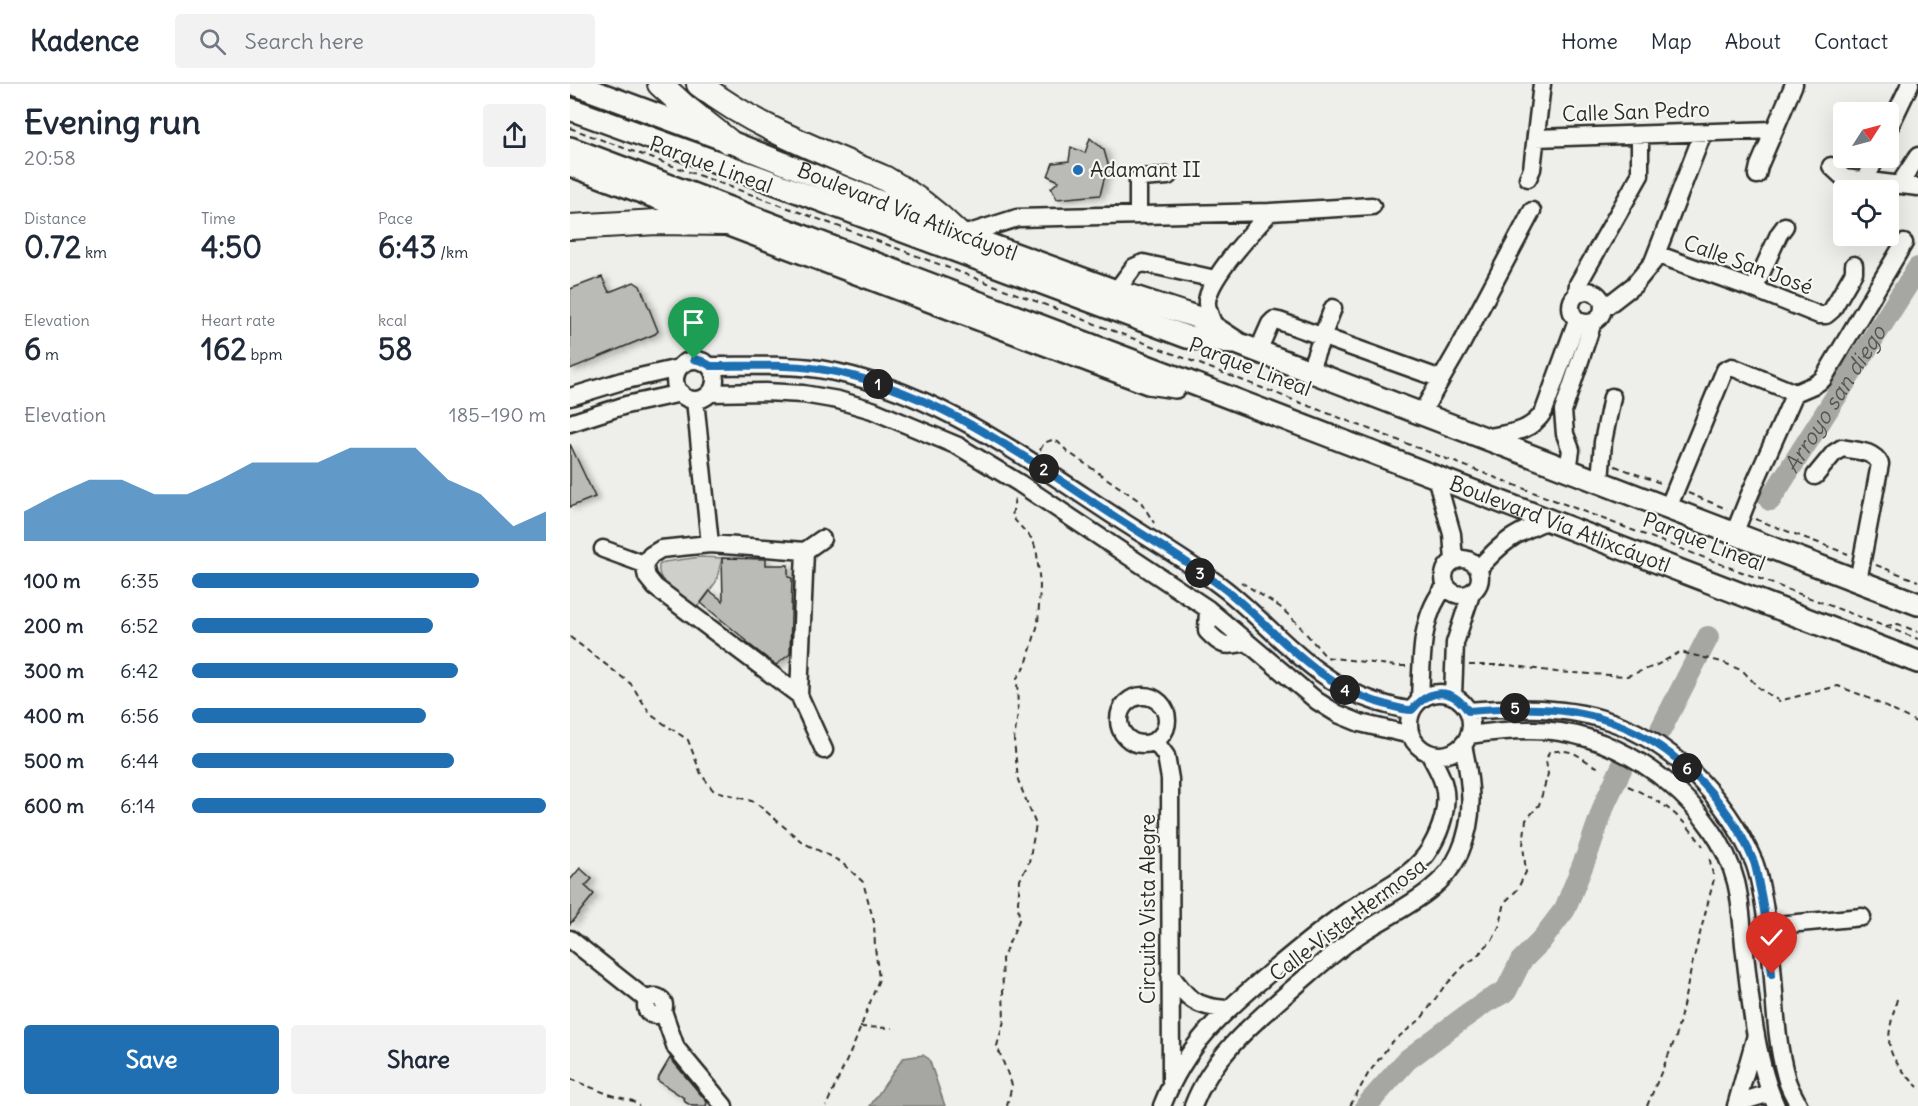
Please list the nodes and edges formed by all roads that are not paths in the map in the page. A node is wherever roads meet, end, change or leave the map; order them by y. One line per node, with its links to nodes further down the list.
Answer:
1 (574, 84): 13 (main road, Boulevard Vía Atlixcáyotl)
2 (660, 84): 13 (highway)
3 (699, 84): 31 (highway)
4 (1542, 84): 12 (street)
5 (1794, 84): 9 (street)
6 (1910, 84): 7 (street)
7 (1899, 107)
8 (570, 109): 43 (main road, Boulevard Vía Atlixcáyotl)
9 (1774, 130): 10 (street, Calle San Pedro); 18 (street)
10 (1703, 133): 11 (street, Calle San Pedro); 33 (street)
11 (1640, 135): 12 (street, Calle San Pedro); 38 (street)
12 (1536, 138): 20 (street)
13 (729, 141): 31 (main road, Boulevard Vía Atlixcáyotl)
14 (570, 148): 48 (main road, Boulevard Vía Atlixcáyotl)
15 (1918, 156): 22 (street)
16 (570, 165): 28 (main road, Boulevard Vía Atlixcáyotl)
17 (1831, 166): 21 (street)
18 (1757, 175)
19 (1168, 176): 27 (street)
20 (1528, 178)
21 (1858, 180)
22 (1899, 185): 23 (street)
23 (1918, 188)
24 (1372, 206): 26 (street)
25 (1532, 211): 47 (street)
26 (1270, 212): 27 (street); 35 (street)
27 (1138, 214): 31 (street)
28 (724, 223): 30 (highway); 48 (main road, Boulevard Vía Atlixcáyotl)
29 (1785, 226): 36 (street)
30 (570, 227)
31 (960, 233): 37 (main road, Boulevard Vía Atlixcáyotl)
32 (1904, 243): 50 (street)
33 (1656, 254): 36 (street, Calle San José); 40 (street)
34 (1854, 266): 36 (street, Calle San José)
35 (1215, 279): 37 (street); 41 (street)
36 (1754, 289)
37 (1116, 291): 41 (main road, Boulevard Vía Atlixcáyotl)
38 (1576, 293): 40 (street); 40 (street)
39 (1333, 308): 42 (street)
40 (1591, 317): 56 (street); 57 (street)
41 (1215, 328): 43 (main road, Boulevard Vía Atlixcáyotl)
42 (1322, 337): 43 (street); 46 (street); 47 (street)
43 (1249, 348): 46 (main road, Boulevard Vía Atlixcáyotl)
44 (711, 366): 45 (street); 49 (street); 65 (street)
45 (679, 368): 51 (street); 52 (street)
46 (1310, 372): 54 (main road, Boulevard Vía Atlixcáyotl)
47 (1441, 379): 54 (street)
48 (1202, 387): 59 (main road, Boulevard Vía Atlixcáyotl)
49 (711, 393): 52 (street); 70 (street)
50 (1795, 393): 61 (street); 63 (street)
51 (570, 397)
52 (688, 397): 55 (street); 66 (street)
53 (1612, 397): 60 (street)
54 (1421, 414): 56 (main road, Boulevard Vía Atlixcáyotl)
55 (570, 423)
56 (1483, 438): 57 (main road, Boulevard Vía Atlixcáyotl)
57 (1568, 470): 60 (main road, Boulevard Vía Atlixcáyotl)
58 (1815, 476): 73 (street)
59 (1436, 477): 62 (main road, Boulevard Vía Atlixcáyotl); 69 (street)
60 (1600, 482): 61 (main road, Boulevard Vía Atlixcáyotl)
61 (1668, 508): 63 (main road, Boulevard Vía Atlixcáyotl)
62 (1548, 520): 72 (street); 77 (main road, Boulevard Vía Atlixcáyotl)
63 (1734, 534): 73 (main road, Boulevard Vía Atlixcáyotl)
64 (822, 539): 68 (street)
65 (1151, 541): 70 (street); 80 (street)
66 (710, 544): 68 (street); 71 (street)
67 (603, 549): 71 (street)
68 (805, 551): 78 (street)
69 (1454, 561): 72 (street); 74 (street)
70 (1136, 563): 82 (street)
71 (644, 564): 78 (street)
72 (1478, 568): 75 (street)
73 (1858, 581): 76 (main road, Boulevard Vía Atlixcáyotl)
74 (1446, 586): 75 (street); 80 (street)
75 (1471, 594): 79 (street)
76 (1918, 604)
77 (1918, 662)
78 (799, 695): 85 (street)
79 (1453, 696): 80 (street); 81 (street)
80 (1416, 705): 82 (street)
81 (1468, 711): 83 (street); 88 (street)
82 (1411, 735): 86 (street)
83 (1466, 740): 86 (street); 92 (street); 100 (street, Calle Vista Hermosa)
84 (1155, 741): 90 (street, Circuito Vista Alegre)
85 (825, 750)
86 (1429, 753): 93 (street, Calle Vista Hermosa)
87 (1862, 916): 88 (street)
88 (1767, 926): 91 (street)
89 (570, 939): 98 (street)
90 (1170, 973): 93 (street); 95 (street, Circuito Vista Alegre)
91 (1772, 974): 92 (street); 101 (street)
92 (1748, 977): 94 (street)
93 (1226, 1009): 95 (street, Calle Vista Hermosa)
94 (1756, 1034): 96 (street); 97 (street)
95 (1171, 1082): 99 (street, Calle Vista Hermosa)
96 (1773, 1100): 97 (street)
97 (1736, 1105)
98 (724, 1106)
99 (1162, 1106)
100 (1192, 1106)
101 (1799, 1106)

